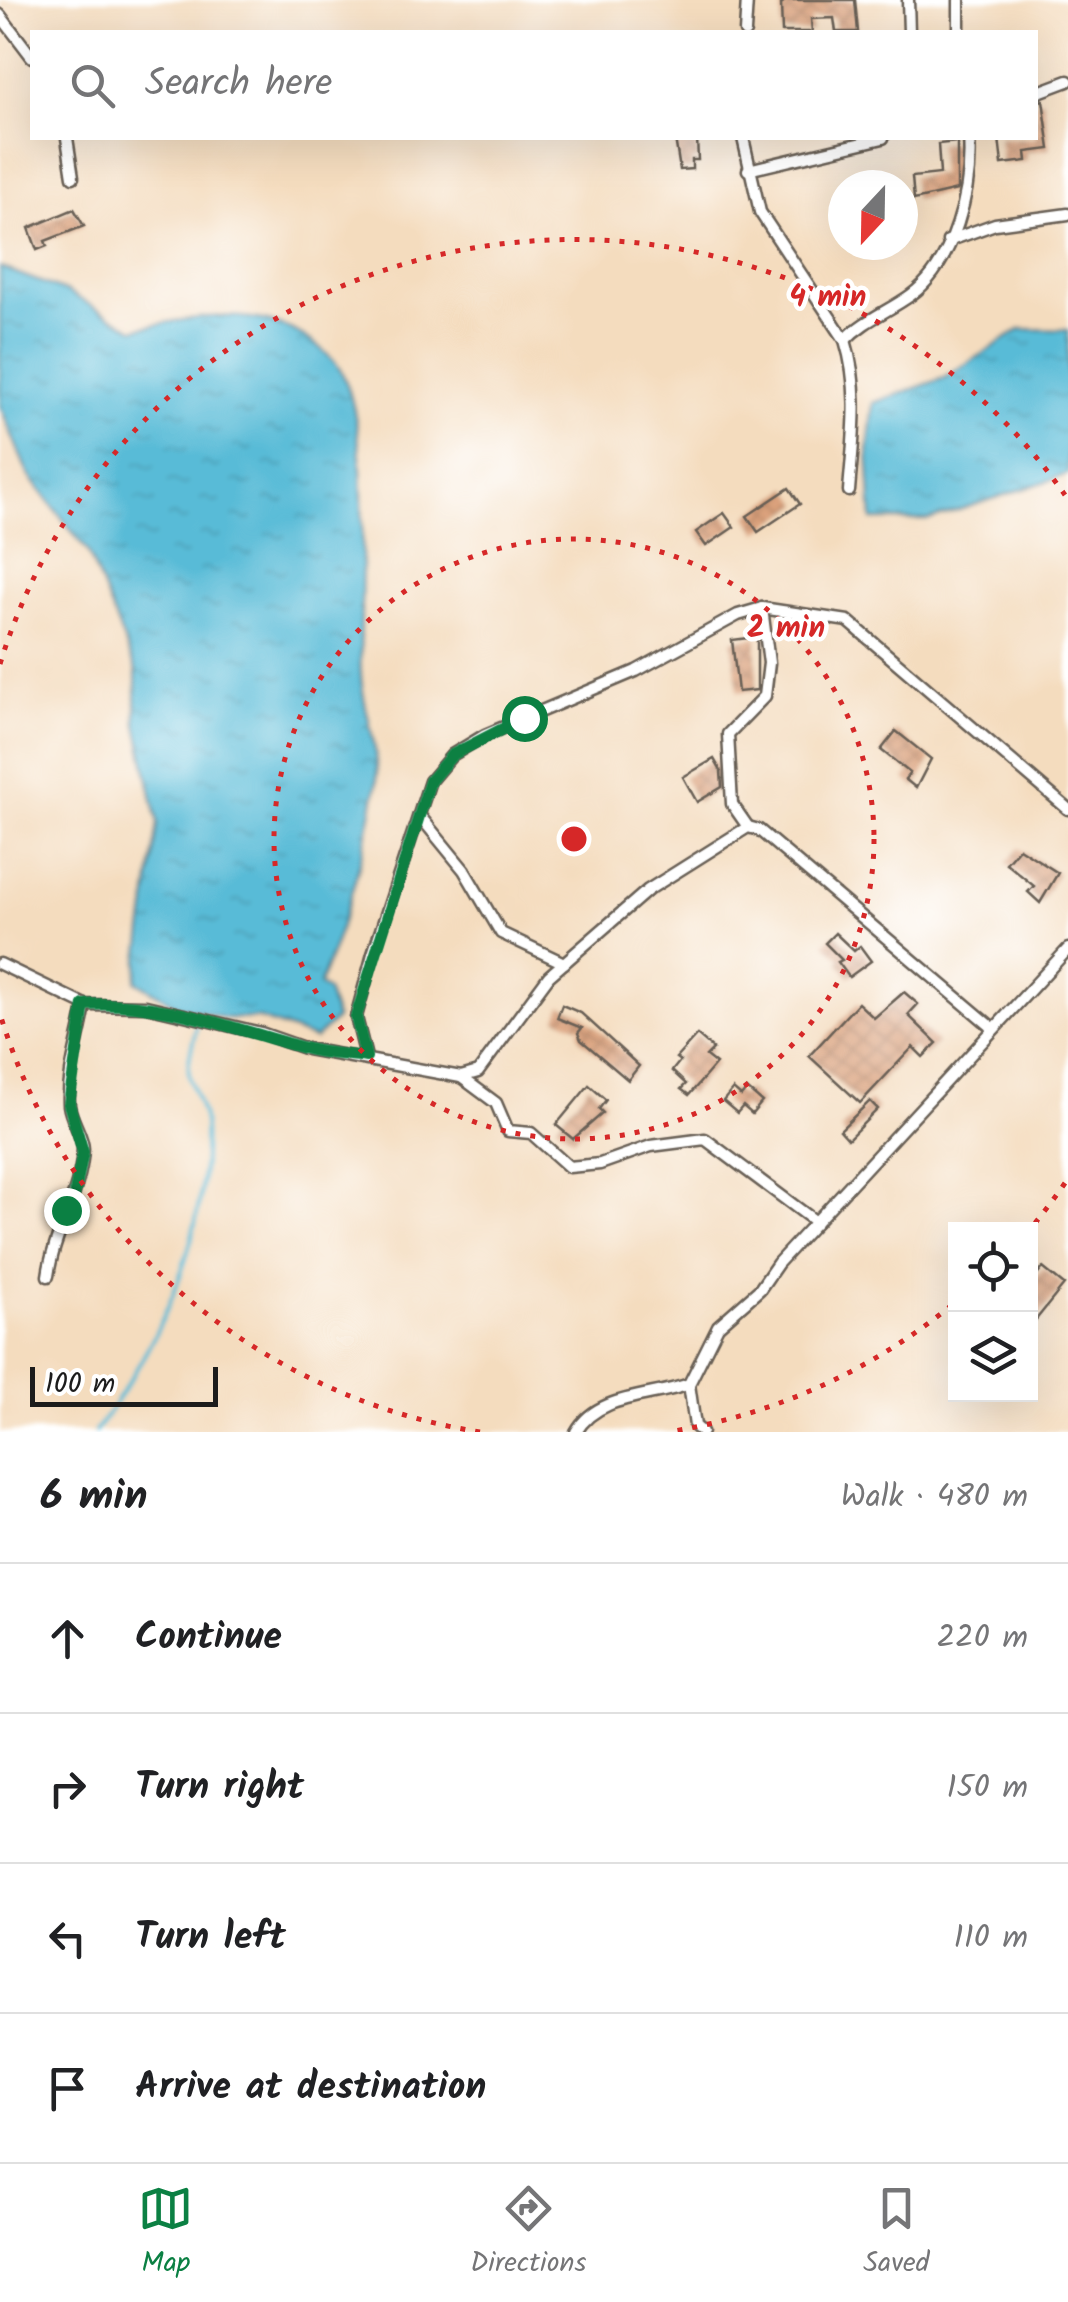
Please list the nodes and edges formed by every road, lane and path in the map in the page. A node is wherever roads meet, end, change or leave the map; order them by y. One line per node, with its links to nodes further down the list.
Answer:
1 (747, 0): 5 (street)
2 (908, 0): 6 (street)
3 (959, 0): 7 (street)
4 (0, 15): 8 (street)
5 (744, 30)
6 (910, 30)
7 (960, 30)
8 (30, 54)
9 (1068, 81): 10 (street)
10 (1038, 92)
11 (68, 140): 16 (street)
12 (743, 140): 15 (street)
13 (875, 140): 15 (street)
14 (969, 140): 18 (street)
15 (748, 170): 19 (street)
16 (73, 177)
17 (1068, 214): 18 (street)
18 (948, 241): 19 (street)
19 (845, 340): 20 (street)
20 (848, 491)
21 (762, 608): 22 (street); 23 (street); 24 (street)
22 (1068, 809)
23 (419, 814): 26 (street); 30 (street)
24 (748, 827): 26 (street); 29 (street)
25 (1068, 949): 29 (street)
26 (564, 963): 31 (street)
27 (0, 964): 28 (street)
28 (84, 1005): 30 (street); 33 (street)
29 (993, 1028): 32 (street)
30 (366, 1057): 31 (street)
31 (461, 1077): 32 (street)
32 (816, 1222): 34 (street)
33 (48, 1276)
34 (689, 1384): 35 (street); 36 (street)
35 (576, 1432)
36 (702, 1432)

